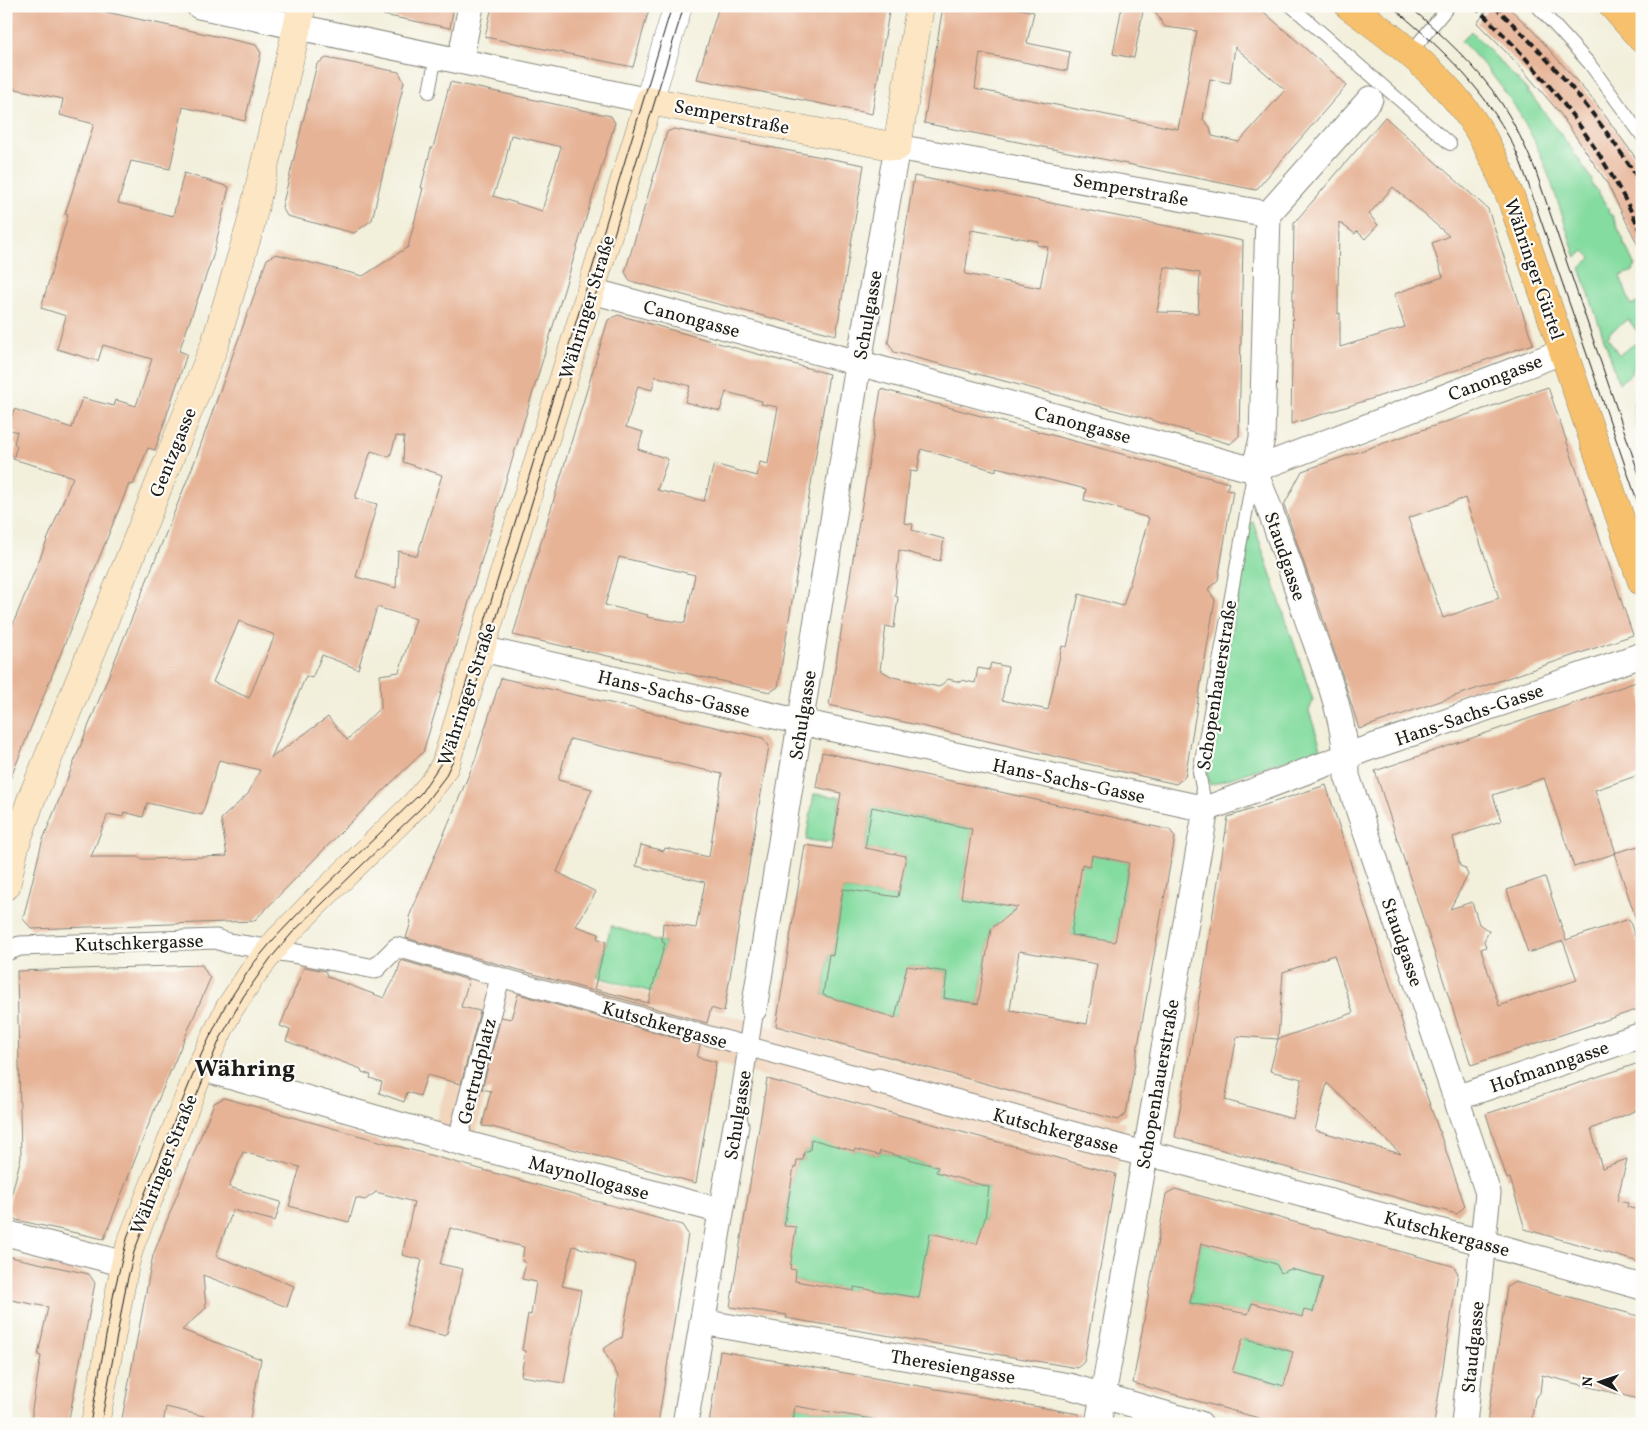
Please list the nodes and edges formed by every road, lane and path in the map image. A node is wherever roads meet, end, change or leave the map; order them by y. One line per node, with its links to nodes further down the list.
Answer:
1 (199, 6): 10 (street, Semperstraße)
2 (472, 6): 14 (street)
3 (678, 6): 17 (street, Währinger Straße)
4 (920, 6): 20 (main road, Schulgasse)
5 (1291, 6): 19 (lane)
6 (1349, 6): 12 (main road, Währinger Gürtel)
7 (1449, 6): 12 (lane)
8 (1537, 6): 18 (lane)
9 (1613, 6): 11 (main road)
10 (299, 17): 13 (street, Semperstraße); 32 (main road, Gentzgasse)
11 (1642, 39)
12 (1410, 53): 23 (main road, Währinger Gürtel)
13 (436, 56): 14 (street, Semperstraße); 15 (lane)
14 (460, 61): 17 (street, Semperstraße)
15 (429, 92)
16 (1370, 99): 21 (street)
17 (649, 101): 20 (main road, Semperstraße); 22 (main road, Währinger Straße)
18 (1642, 136)
19 (1450, 144)
20 (897, 146): 21 (street, Semperstraße); 24 (street, Schulgasse)
21 (1268, 214): 25 (street, Schopenhauerstraße)
22 (592, 291): 24 (street, Canongasse); 27 (main road, Währinger Straße)
23 (1564, 351): 25 (street, Canongasse); 26 (main road, Währinger Gürtel)
24 (859, 363): 25 (street, Canongasse); 29 (street, Schulgasse)
25 (1254, 470): 30 (street, Staudgasse); 31 (lane, Schopenhauerstraße)
26 (1642, 582)
27 (482, 649): 29 (street, Hans-Sachs-Gasse); 33 (main road, Währinger Straße)
28 (1642, 655): 30 (street, Hans-Sachs-Gasse)
29 (801, 722): 31 (street, Hans-Sachs-Gasse); 36 (street, Schulgasse)
30 (1347, 756): 31 (street, Hans-Sachs-Gasse); 41 (street, Staudgasse)
31 (1206, 809): 44 (street, Schopenhauerstraße)
32 (6, 886)
33 (271, 950): 34 (street, Kutschkergasse); 35 (street); 39 (main road, Währinger Straße)
34 (6, 951)
35 (500, 978): 38 (street, Kutschkergasse); 43 (street, Gertrudplatz)
36 (754, 1008): 38 (street, Schulgasse)
37 (1642, 1034): 41 (street, Hofmanngasse)
38 (748, 1047): 40 (street, Kutschkergasse); 42 (street, Schulgasse)
39 (201, 1067): 43 (street, Gertrudplatz); 48 (main road, Währinger Straße)
40 (878, 1082): 44 (street, Kutschkergasse)
41 (1456, 1098): 47 (street, Staudgasse)
42 (736, 1125): 45 (street, Schulgasse)
43 (458, 1142): 45 (street, Maynollogasse)
44 (1144, 1154): 47 (street, Kutschkergasse); 51 (street, Schopenhauerstraße)
45 (721, 1211): 50 (street, Schulgasse)
46 (6, 1233): 48 (street)
47 (1484, 1243): 49 (street, Kutschkergasse); 56 (street, Staudgasse)
48 (125, 1264): 52 (main road, Währinger Straße)
49 (1642, 1287)
50 (702, 1322): 51 (street, Theresiengasse); 53 (street, Schulgasse)
51 (1102, 1397): 54 (street, Schopenhauerstraße); 55 (street, Theresiengasse)
52 (95, 1424)
53 (685, 1424)
54 (1098, 1424)
55 (1200, 1424)
56 (1464, 1424)

